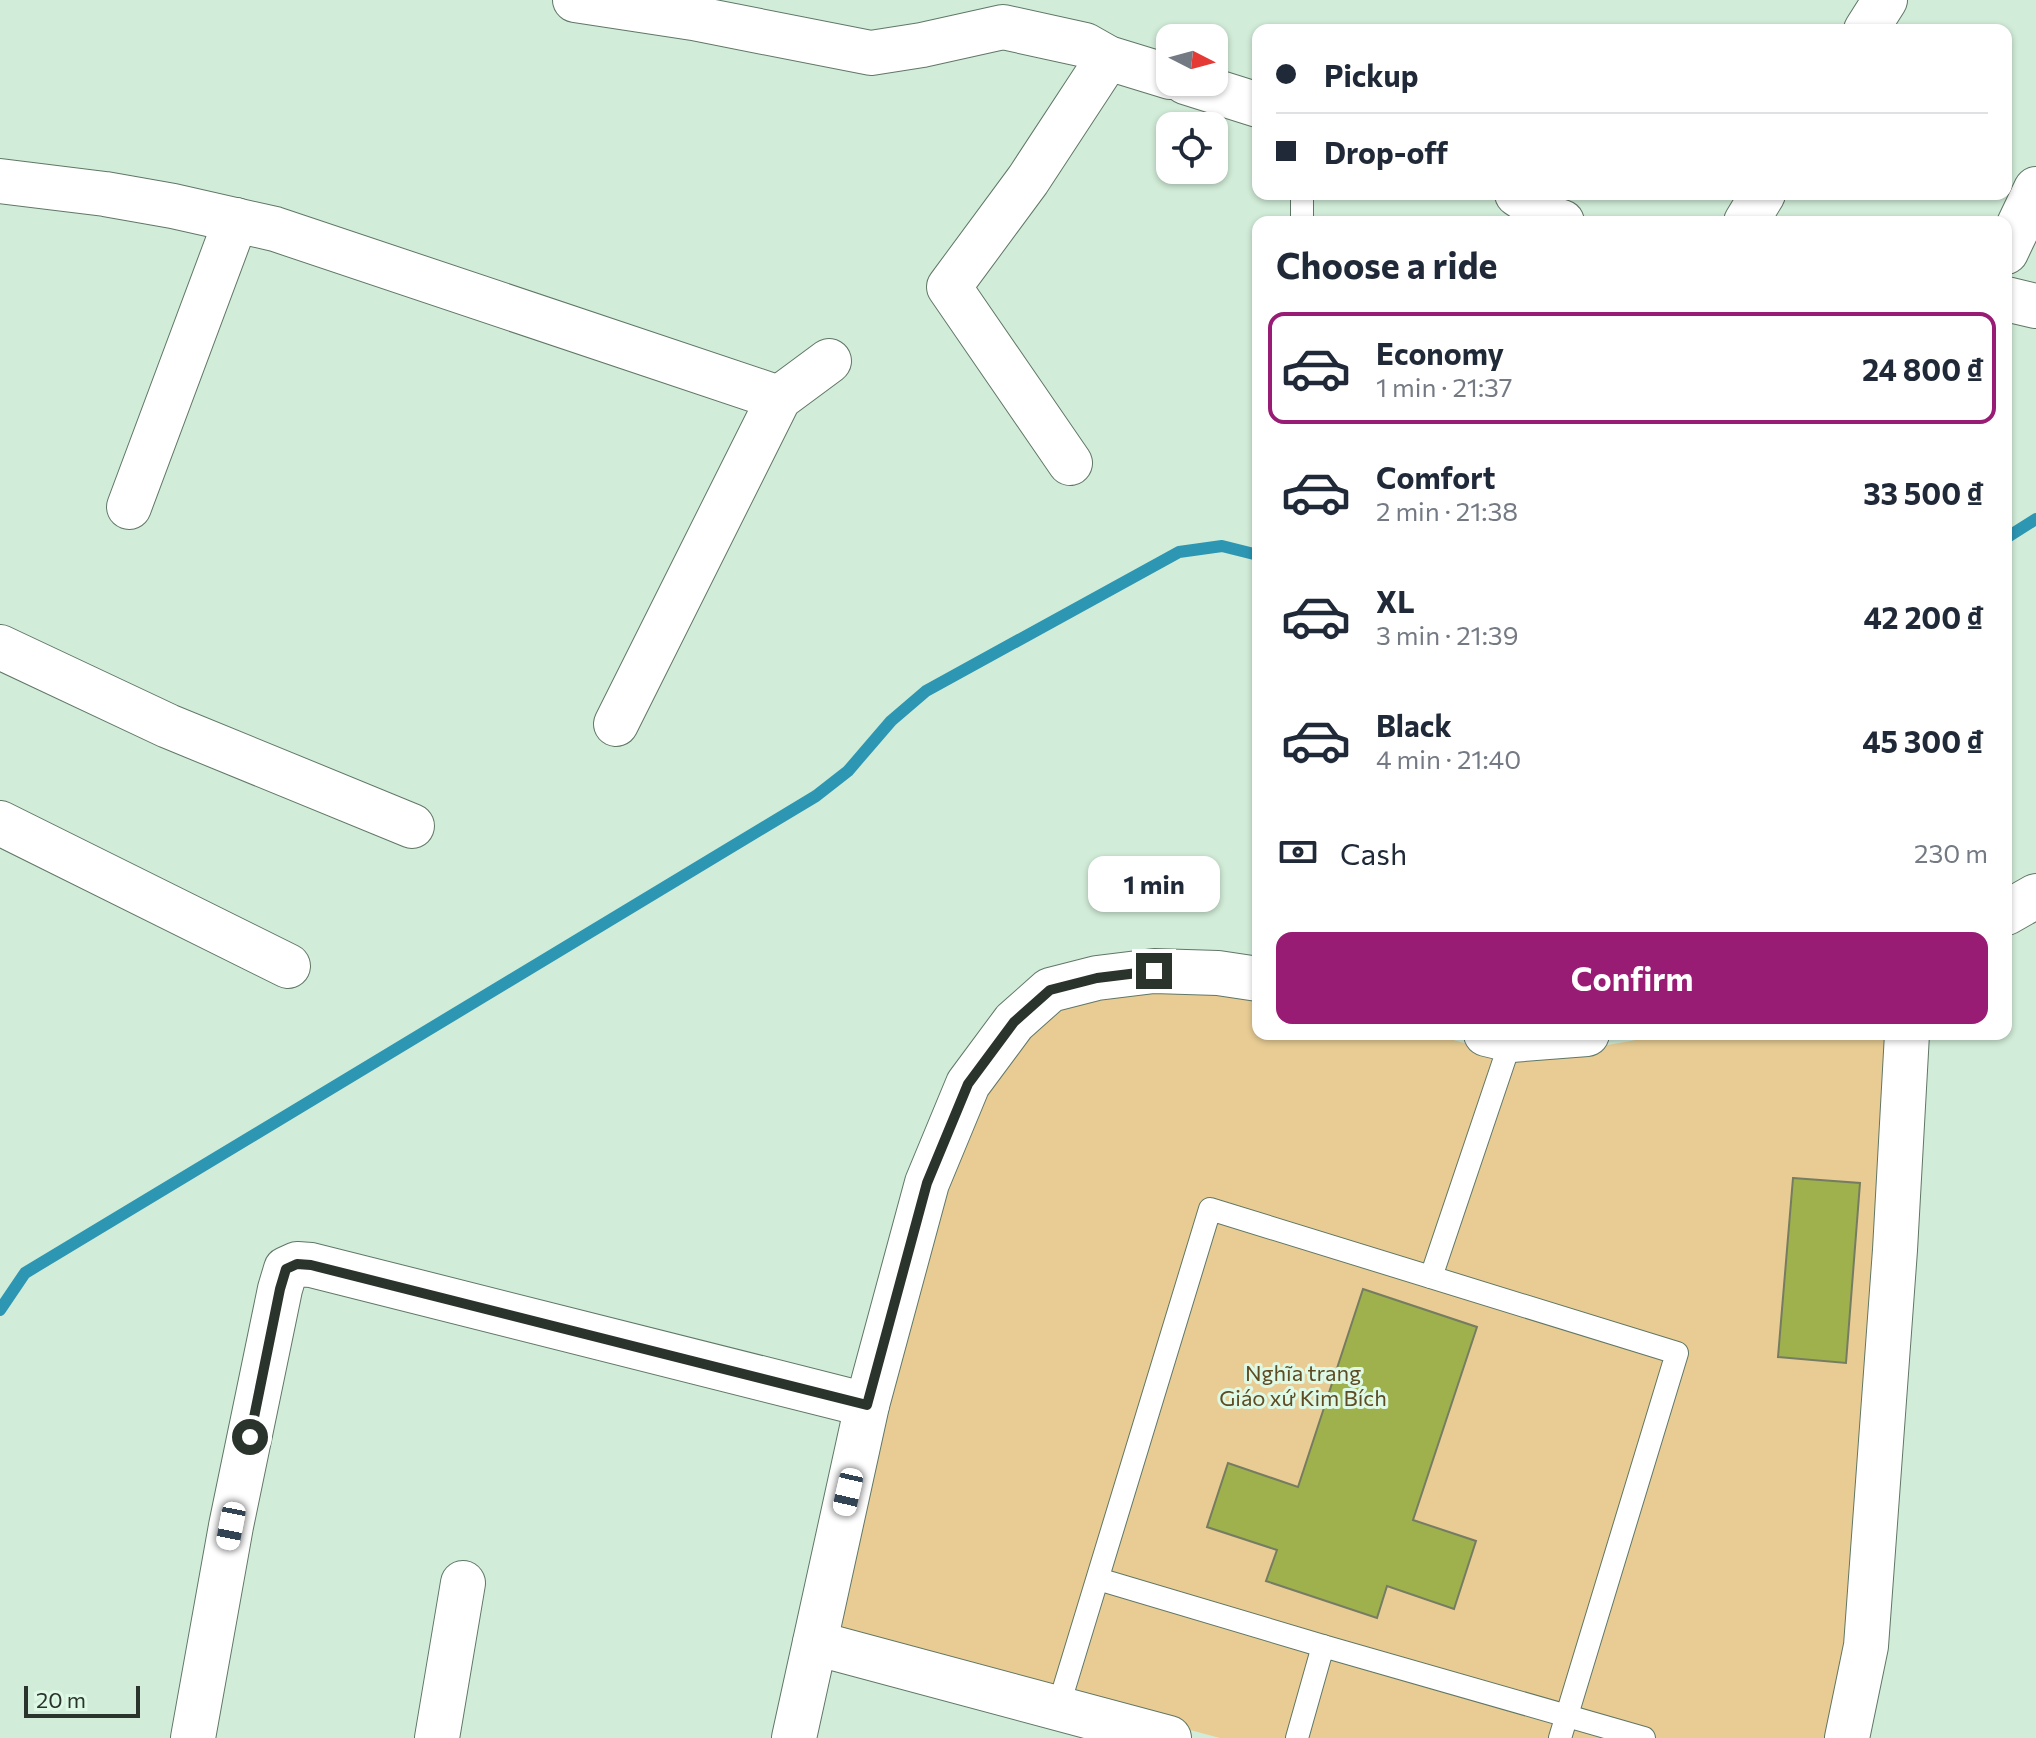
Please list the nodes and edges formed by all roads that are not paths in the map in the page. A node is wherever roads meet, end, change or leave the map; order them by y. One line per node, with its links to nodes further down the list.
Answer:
1 (575, 0): 3 (street)
2 (1885, 0): 5 (street)
3 (697, 9): 4 (street)
4 (1011, 13): 6 (street)
5 (1870, 24)
6 (1108, 58): 7 (street); 20 (street)
7 (1156, 73)
8 (1228, 96): 9 (street)
9 (1252, 103)
10 (0, 181): 14 (street)
11 (2036, 189): 15 (street)
12 (1526, 200): 13 (street)
13 (1550, 216)
14 (236, 220): 19 (street); 21 (street)
15 (2012, 239)
16 (2012, 300): 17 (street)
17 (2036, 306)
18 (829, 361): 19 (street)
19 (779, 398): 23 (street)
20 (1070, 463)
21 (129, 507)
22 (0, 647): 25 (street)
23 (616, 724)
24 (0, 823): 28 (street)
25 (412, 826)
26 (2036, 896): 27 (street)
27 (2012, 910)
28 (288, 966)
29 (1252, 978): 33 (street)
30 (1497, 1040): 32 (lane)
31 (1907, 1040): 47 (street)
32 (1431, 1277): 34 (lane); 39 (lane)
33 (867, 1405): 36 (street); 40 (street)
34 (1098, 1579): 37 (lane); 38 (lane)
35 (463, 1583): 41 (street)
36 (815, 1643): 38 (street); 42 (street)
37 (1323, 1646): 39 (lane); 44 (lane)
38 (1058, 1708): 43 (street)
39 (1567, 1716): 45 (lane); 46 (lane)
40 (193, 1738)
41 (437, 1738)
42 (794, 1738)
43 (1169, 1738)
44 (1297, 1738)
45 (1560, 1738)
46 (1644, 1738)
47 (1847, 1738)

